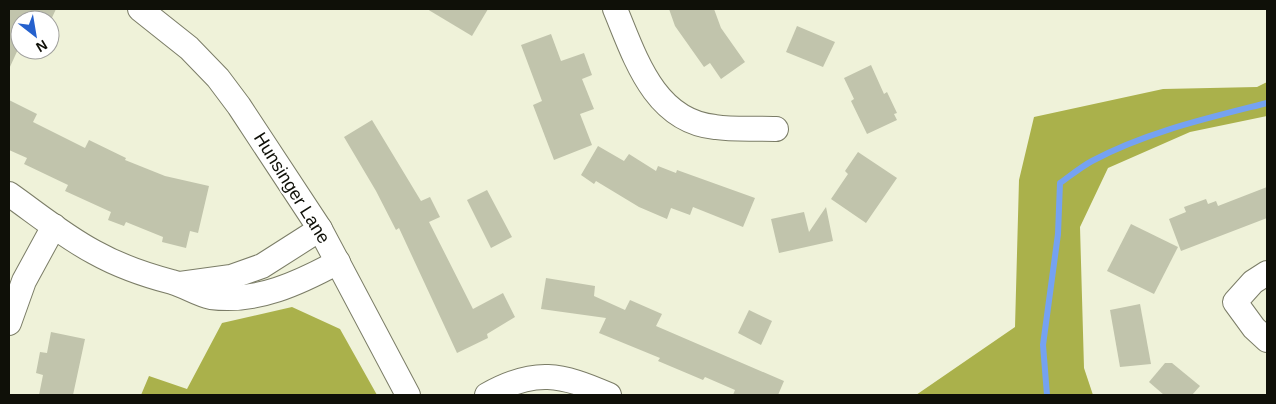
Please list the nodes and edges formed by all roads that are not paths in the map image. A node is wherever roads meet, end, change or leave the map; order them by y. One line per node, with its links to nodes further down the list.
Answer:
1 (140, 9): 6 (street, Hunsinger Lane)
2 (616, 9): 3 (street)
3 (776, 129)
4 (9, 194): 5 (street)
5 (54, 226): 9 (street); 10 (street)
6 (320, 228): 7 (street, Hunsinger Lane); 9 (street)
7 (338, 262): 9 (street); 12 (street, Hunsinger Lane)
8 (1267, 274): 11 (street)
9 (178, 284)
10 (9, 323)
11 (1267, 340)
12 (408, 395)
13 (487, 395): 14 (street)
14 (609, 395)

